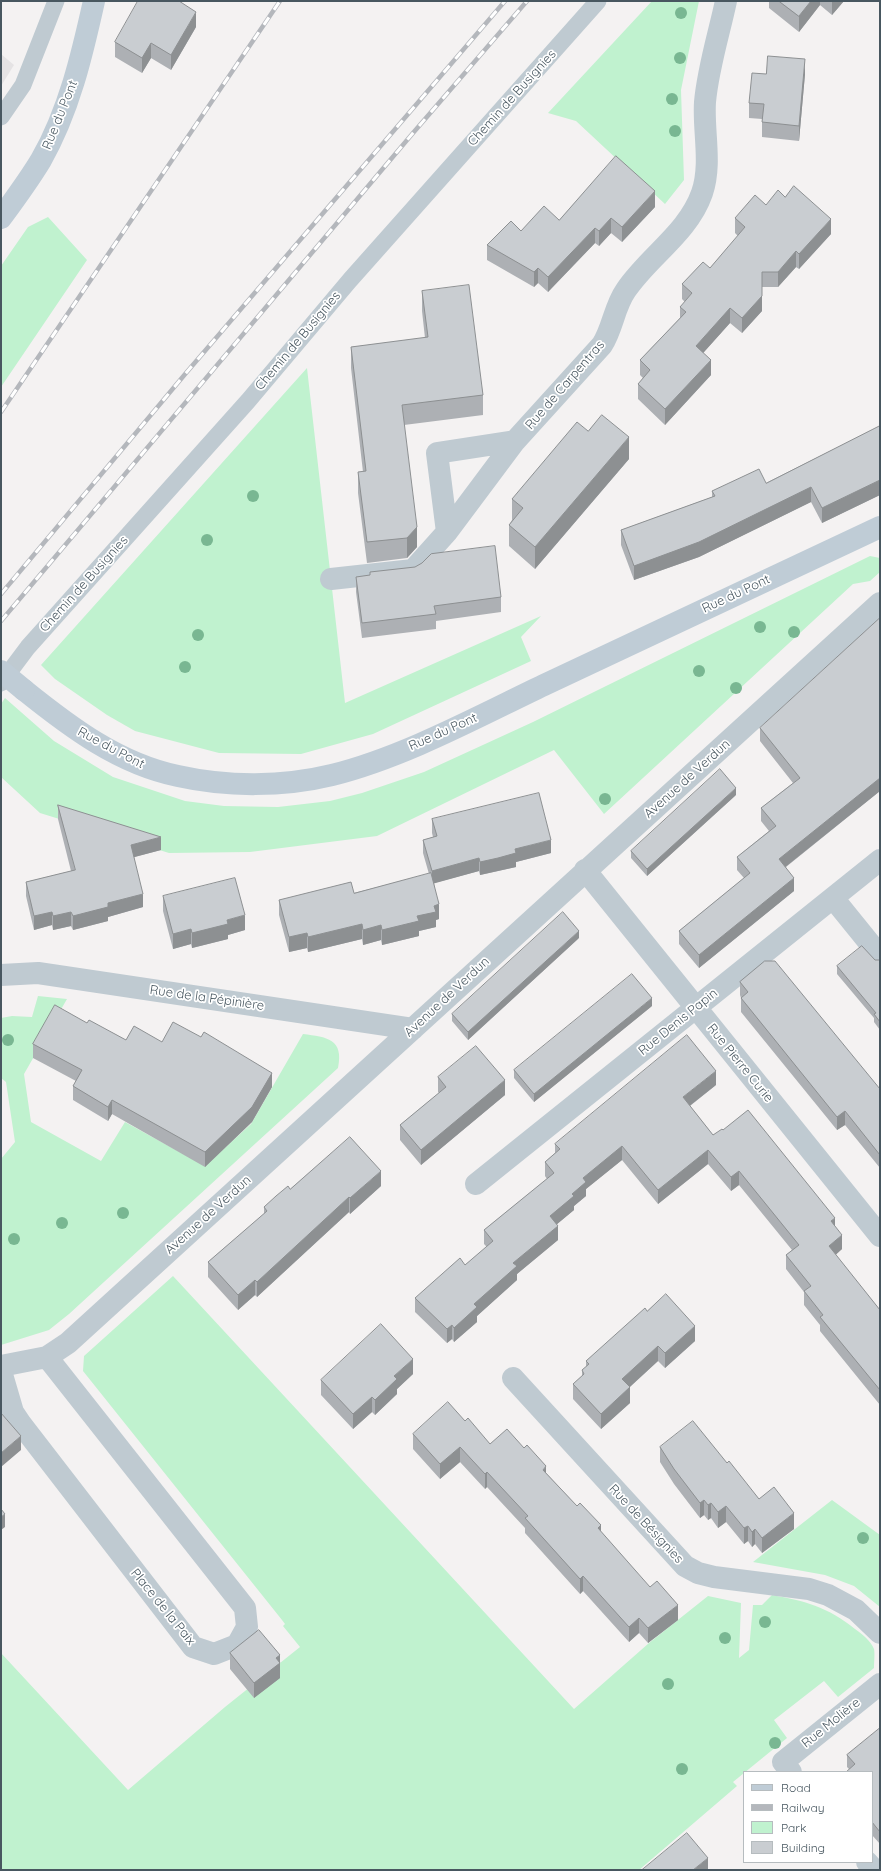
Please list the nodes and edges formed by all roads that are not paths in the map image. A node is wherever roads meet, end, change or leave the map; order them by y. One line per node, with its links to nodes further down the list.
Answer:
1 (56, 1): 5 (lane)
2 (94, 1): 6 (street, Rue du Pont)
3 (598, 1): 13 (lane, Chemin de Busignies)
4 (726, 1): 7 (street, Rue de Carpentras)
5 (1, 117)
6 (1, 218)
7 (516, 440): 9 (street, Rue de Carpentras); 9 (street, Rue de Carpentras)
8 (880, 527): 12 (street, Rue du Pont, bridge)
9 (448, 532): 10 (street, Rue de Carpentras)
10 (330, 579)
11 (880, 603): 15 (street, Avenue de Verdun)
12 (1, 671)
13 (1, 683)
14 (880, 860): 16 (street, Rue Denis Papin)
15 (585, 870): 19 (street, Rue Pierre Curie); 20 (street, Avenue de Verdun)
16 (833, 898): 17 (street); 19 (street, Rue Denis Papin)
17 (880, 956)
18 (1, 975): 20 (street, Rue de la Pépinière)
19 (696, 1008): 21 (street, Rue Denis Papin); 22 (street, Rue Pierre Curie)
20 (413, 1029): 23 (street, Avenue de Verdun)
21 (476, 1184)
22 (880, 1236)
23 (47, 1357): 24 (street, Avenue de Verdun); 25 (street, Place de la Paix)
24 (1, 1366)
25 (1, 1371)
26 (513, 1378): 27 (street, Rue de Bésignies)
27 (880, 1633)
28 (880, 1684): 29 (street, Rue Molière)
29 (787, 1767)

